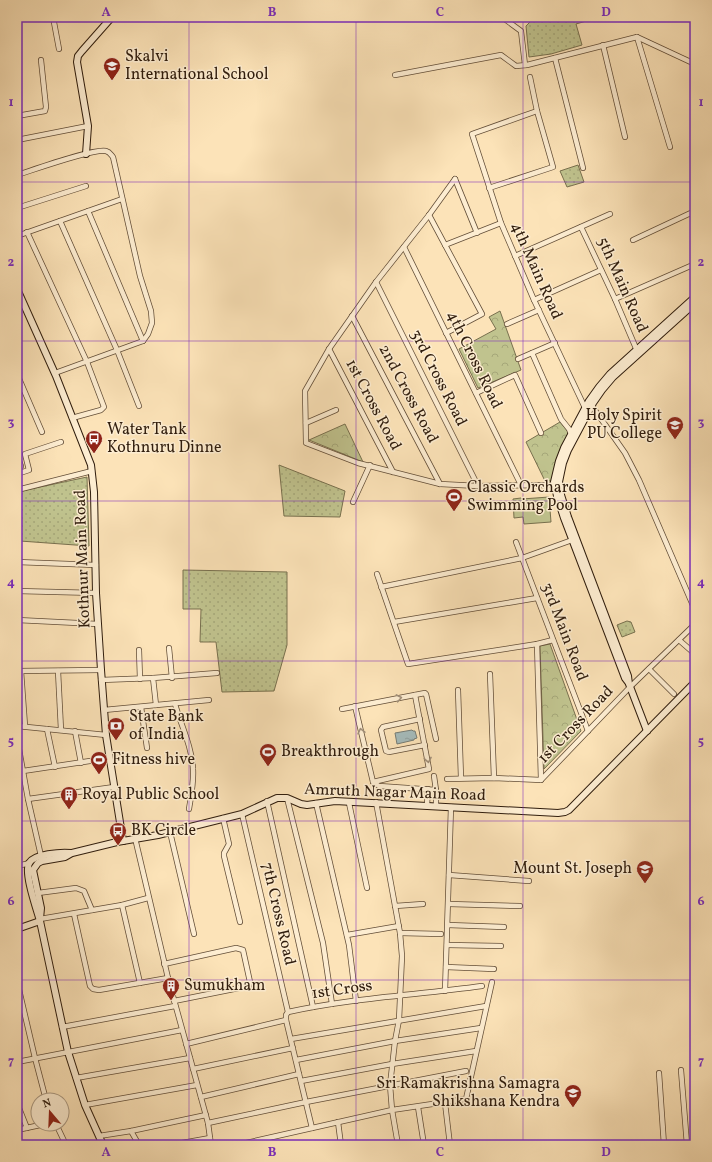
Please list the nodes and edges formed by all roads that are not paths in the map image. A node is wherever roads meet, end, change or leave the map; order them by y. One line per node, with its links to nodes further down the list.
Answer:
1 (53, 17): 6 (street)
2 (112, 17): 15 (main road)
3 (502, 17): 10 (street)
4 (637, 37): 5 (street); 9 (street); 18 (street)
5 (603, 45): 7 (street); 16 (street)
6 (59, 49)
7 (555, 58): 10 (street); 20 (street)
8 (41, 60): 14 (street)
9 (695, 64)
10 (525, 65): 11 (street)
11 (395, 75)
12 (530, 77): 13 (street)
13 (537, 111): 23 (street, 4th Main Road); 23 (street)
14 (17, 116)
15 (88, 126): 17 (street); 19 (main road)
16 (625, 137)
17 (17, 140)
18 (670, 147)
19 (86, 154): 21 (street); 24 (street)
20 (583, 168)
21 (17, 175)
22 (86, 186): 25 (street)
23 (489, 188): 31 (street, 4th Main Road)
24 (122, 199): 26 (street); 52 (street)
25 (17, 208)
26 (88, 211): 30 (street); 52 (street)
27 (695, 211): 36 (street)
28 (610, 214): 32 (street)
29 (429, 215): 34 (street); 37 (street); 38 (street)
30 (60, 220): 33 (street); 55 (street)
31 (501, 223): 34 (street); 39 (street, 4th Main Road)
32 (581, 227): 39 (street); 41 (street, 5th Main Road)
33 (27, 232): 35 (street); 59 (street)
34 (477, 233): 37 (street)
35 (17, 236)
36 (633, 240)
37 (445, 246): 51 (street)
38 (404, 247): 42 (street); 51 (street, 4th Cross Road)
39 (515, 256): 46 (street, 4th Main Road)
40 (695, 264): 45 (street)
41 (601, 270): 45 (street, 5th Main Road); 46 (street)
42 (376, 282): 49 (street); 80 (street, 3rd Cross Road)
43 (17, 289): 60 (main road, Kothnur Main Road)
44 (695, 297): 56 (main road)
45 (615, 299): 56 (street, 5th Main Road)
46 (534, 300): 48 (street, 4th Main Road)
47 (695, 303): 56 (main road)
48 (539, 310): 50 (street); 53 (street, 4th Main Road)
49 (352, 316): 54 (street); 77 (street, 2nd Cross Road)
50 (507, 324)
51 (446, 333): 62 (street, 4th Cross Road)
52 (143, 341): 55 (street)
53 (555, 343): 57 (street); 64 (street, 4th Main Road)
54 (329, 349): 67 (street); 75 (street, 1st Cross Road)
55 (117, 350): 59 (street); 63 (street)
56 (638, 352): 64 (main road)
57 (532, 353): 58 (street); 70 (street)
58 (518, 359)
59 (87, 362): 60 (street); 66 (street)
60 (55, 373): 66 (main road, Kothnur Main Road)
61 (17, 374): 68 (street)
62 (476, 393): 69 (street); 78 (street, 4th Cross Road)
63 (139, 406)
64 (588, 409): 70 (main road); 93 (street, 4th Main Road)
65 (336, 410): 67 (street)
66 (72, 418): 74 (main road, Kothnur Main Road)
67 (306, 423): 73 (street)
68 (42, 432)
69 (541, 432)
70 (572, 437): 79 (main road)
71 (61, 442): 76 (street)
72 (17, 456): 76 (street)
73 (370, 465): 75 (street); 82 (street)
74 (92, 471): 81 (street); 87 (main road, Kothnur Main Road)
75 (393, 472): 77 (street)
76 (17, 473)
77 (440, 484): 80 (street)
78 (521, 485): 79 (street); 80 (street)
79 (557, 485): 83 (main road)
80 (478, 486)
81 (17, 490)
82 (354, 502)
83 (574, 539): 85 (street); 115 (main road)
84 (516, 542): 85 (street, 3rd Main Road)
85 (522, 558): 89 (street); 92 (street, 3rd Main Road)
86 (17, 562): 87 (street)
87 (96, 565): 91 (main road, Kothnur Main Road)
88 (377, 574): 89 (street)
89 (381, 587): 95 (street)
90 (17, 591): 91 (street)
91 (96, 593): 97 (main road, Kothnur Main Road)
92 (537, 598): 95 (street); 98 (street, 3rd Main Road)
93 (695, 610)
94 (17, 620): 97 (street)
95 (394, 622): 100 (street)
96 (695, 622): 99 (street, 1st Cross Road)
97 (98, 624): 105 (main road, Kothnur Main Road)
98 (553, 640): 100 (street); 131 (street, 3rd Main Road)
99 (679, 640): 103 (street); 104 (street, 1st Cross Road)
100 (537, 644): 147 (street)
101 (169, 648): 111 (street)
102 (139, 650): 112 (street)
103 (695, 654)
104 (649, 669): 115 (street, 1st Cross Road); 118 (street)
105 (100, 670): 107 (street); 113 (main road, Kothnur Main Road)
106 (19, 671): 107 (street); 128 (street)
107 (58, 671): 130 (street)
108 (217, 673): 111 (street)
109 (490, 674): 145 (street)
110 (153, 678): 111 (street); 112 (street); 121 (street)
111 (172, 678)
112 (140, 679): 113 (street)
113 (102, 680): 125 (main road, Kothnur Main Road)
114 (695, 682): 132 (main road, Amruth Nagar Main Road)
115 (630, 685): 131 (street, 1st Cross Road); 132 (main road)
116 (458, 690): 144 (street)
117 (415, 694): 122 (street, one-way to 117); 126 (street); 136 (street)
118 (674, 694)
119 (209, 700): 120 (street)
120 (175, 704): 121 (street); 161 (street)
121 (156, 706): 123 (street)
122 (355, 706): 124 (street); 148 (street, one-way to 122)
123 (140, 707): 125 (street); 138 (street)
124 (342, 709)
125 (104, 710): 134 (main road, Kothnur Main Road)
126 (420, 719): 137 (street); 137 (street)
127 (17, 726): 128 (street)
128 (25, 726): 129 (street)
129 (47, 729): 130 (street); 141 (street)
130 (61, 730): 133 (street)
131 (588, 731): 147 (street, 1st Cross Road)
132 (647, 731): 160 (main road, Amruth Nagar Main Road)
133 (75, 732): 134 (street); 140 (street)
134 (106, 735): 139 (main road, Kothnur Main Road)
135 (17, 738): 142 (street)
136 (436, 739)
137 (425, 745): 148 (street, one-way to 148)
138 (147, 748)
139 (110, 758): 140 (street); 149 (main road, Kothnur Main Road)
140 (82, 762): 141 (street)
141 (55, 766): 142 (street)
142 (23, 771): 152 (street)
143 (434, 776): 151 (street)
144 (461, 778): 145 (street, 1st Cross Road); 146 (street, 1st Cross Road)
145 (494, 778): 147 (street, 1st Cross Road)
146 (447, 779)
147 (541, 780)
148 (373, 782): 150 (street)
149 (114, 787): 152 (street); 166 (main road, Kothnur Main Road)
150 (428, 789): 151 (street); 158 (street)
151 (436, 790): 159 (street)
152 (28, 798): 168 (street)
153 (287, 798): 154 (main road, Amruth Nagar Main Road); 156 (main road, Amruth Nagar Main Road); 208 (street)
154 (267, 801): 162 (main road, Amruth Nagar Main Road); 210 (street)
155 (376, 802): 157 (main road, Amruth Nagar Main Road); 158 (main road, Amruth Nagar Main Road); 179 (street)
156 (316, 803): 157 (main road, Amruth Nagar Main Road); 192 (street)
157 (349, 803): 173 (street)
158 (427, 805): 159 (main road, Amruth Nagar Main Road)
159 (436, 806): 160 (main road, Amruth Nagar Main Road)
160 (451, 807): 171 (street)
161 (188, 809)
162 (242, 814): 163 (main road, Amruth Nagar Main Road); 211 (street, 7th Cross Road)
163 (223, 818): 164 (main road, Amruth Nagar Main Road); 184 (street)
164 (170, 832): 165 (main road, Amruth Nagar Main Road); 190 (street)
165 (135, 838): 166 (main road, Amruth Nagar Main Road); 175 (street)
166 (123, 841): 167 (main road, Amruth Nagar Main Road)
167 (72, 853): 168 (main road, Amruth Nagar Main Road); 174 (main road, Amruth Nagar Main Road)
168 (41, 856): 169 (main road, Amruth Nagar Main Road)
169 (30, 863): 170 (street); 183 (main road, Amruth Nagar Main Road)
170 (17, 866)
171 (449, 875): 172 (street); 177 (street)
172 (529, 881)
173 (366, 888)
174 (38, 893): 181 (street); 183 (main road, Amruth Nagar Main Road)
175 (148, 898): 178 (street); 195 (street)
176 (423, 904): 179 (street)
177 (449, 904): 180 (street); 185 (street)
178 (122, 905): 181 (street); 201 (street)
179 (395, 906): 186 (street)
180 (520, 906)
181 (92, 910): 182 (street)
182 (74, 914): 183 (street); 201 (street)
183 (40, 920): 188 (main road); 214 (main road, Amruth Nagar Main Road)
184 (240, 922)
185 (448, 925): 187 (street); 193 (street)
186 (399, 926): 189 (street); 192 (street)
187 (504, 926)
188 (17, 929)
189 (400, 933): 191 (street); 204 (street)
190 (194, 934)
191 (441, 934)
192 (347, 935): 206 (street)
193 (447, 945): 194 (street); 196 (street)
194 (501, 946)
195 (164, 964): 198 (street); 207 (street)
196 (446, 968): 197 (street); 203 (street)
197 (494, 969)
198 (168, 978): 201 (street); 207 (street)
199 (17, 981): 205 (street)
200 (492, 982): 209 (street)
201 (140, 983)
202 (482, 986): 203 (street)
203 (445, 991): 204 (street)
204 (400, 995): 206 (street, 1st Cross); 213 (street)
205 (19, 999): 223 (street)
206 (356, 1001): 208 (street, 1st Cross)
207 (174, 1003): 214 (street); 216 (street)
208 (332, 1004): 210 (street, 1st Cross)
209 (486, 1006): 213 (street); 215 (street)
210 (313, 1007): 211 (street, 1st Cross)
211 (288, 1012): 212 (street, 7th Cross Road)
212 (286, 1020): 217 (street); 219 (street)
213 (399, 1020): 217 (street); 218 (street)
214 (62, 1027): 222 (main road, Amruth Nagar Main Road)
215 (481, 1028): 218 (street); 221 (street)
216 (182, 1030): 219 (street); 222 (street)
217 (291, 1039): 220 (street)
218 (394, 1041): 225 (street); 227 (street)
219 (186, 1044): 224 (street)
220 (293, 1048): 225 (street); 228 (street)
221 (476, 1051): 227 (street); 241 (street)
222 (68, 1052): 223 (street); 233 (main road, Amruth Nagar Main Road)
223 (35, 1058): 226 (street); 237 (street)
224 (190, 1058): 228 (street); 233 (street)
225 (296, 1060): 232 (street)
226 (17, 1062)
227 (392, 1064): 234 (street); 236 (street)
228 (193, 1069): 235 (street)
229 (466, 1070): 236 (street)
230 (681, 1070): 268 (street)
231 (659, 1073): 267 (street)
232 (299, 1074): 234 (street); 238 (street)
233 (76, 1078): 242 (main road, Amruth Nagar Main Road)
234 (301, 1081): 239 (street)
235 (198, 1085): 238 (street); 242 (street)
236 (390, 1085): 239 (street); 244 (street)
237 (44, 1092)
238 (201, 1097): 245 (street)
239 (306, 1102): 247 (street); 250 (street)
240 (17, 1103): 249 (street)
241 (445, 1103): 243 (street); 266 (street)
242 (85, 1105): 254 (main road, Amruth Nagar Main Road)
243 (418, 1106): 244 (street); 265 (street)
244 (392, 1110): 246 (street); 264 (street)
245 (206, 1114): 247 (street); 252 (street)
246 (338, 1122): 250 (street); 263 (street)
247 (208, 1123): 255 (street)
248 (30, 1127): 249 (street)
249 (27, 1128): 251 (street)
250 (312, 1128): 262 (street)
251 (17, 1130)
252 (131, 1131): 254 (street); 259 (street)
253 (60, 1132): 257 (street)
254 (100, 1136): 256 (main road, Amruth Nagar Main Road)
255 (210, 1138): 260 (street); 261 (street)
256 (102, 1144): 258 (street)
257 (66, 1145)
258 (88, 1145)
259 (139, 1145)
260 (171, 1145)
261 (211, 1145)
262 (237, 1145)
263 (341, 1145)
264 (398, 1145)
265 (424, 1145)
266 (450, 1145)
267 (664, 1145)
268 (687, 1145)

